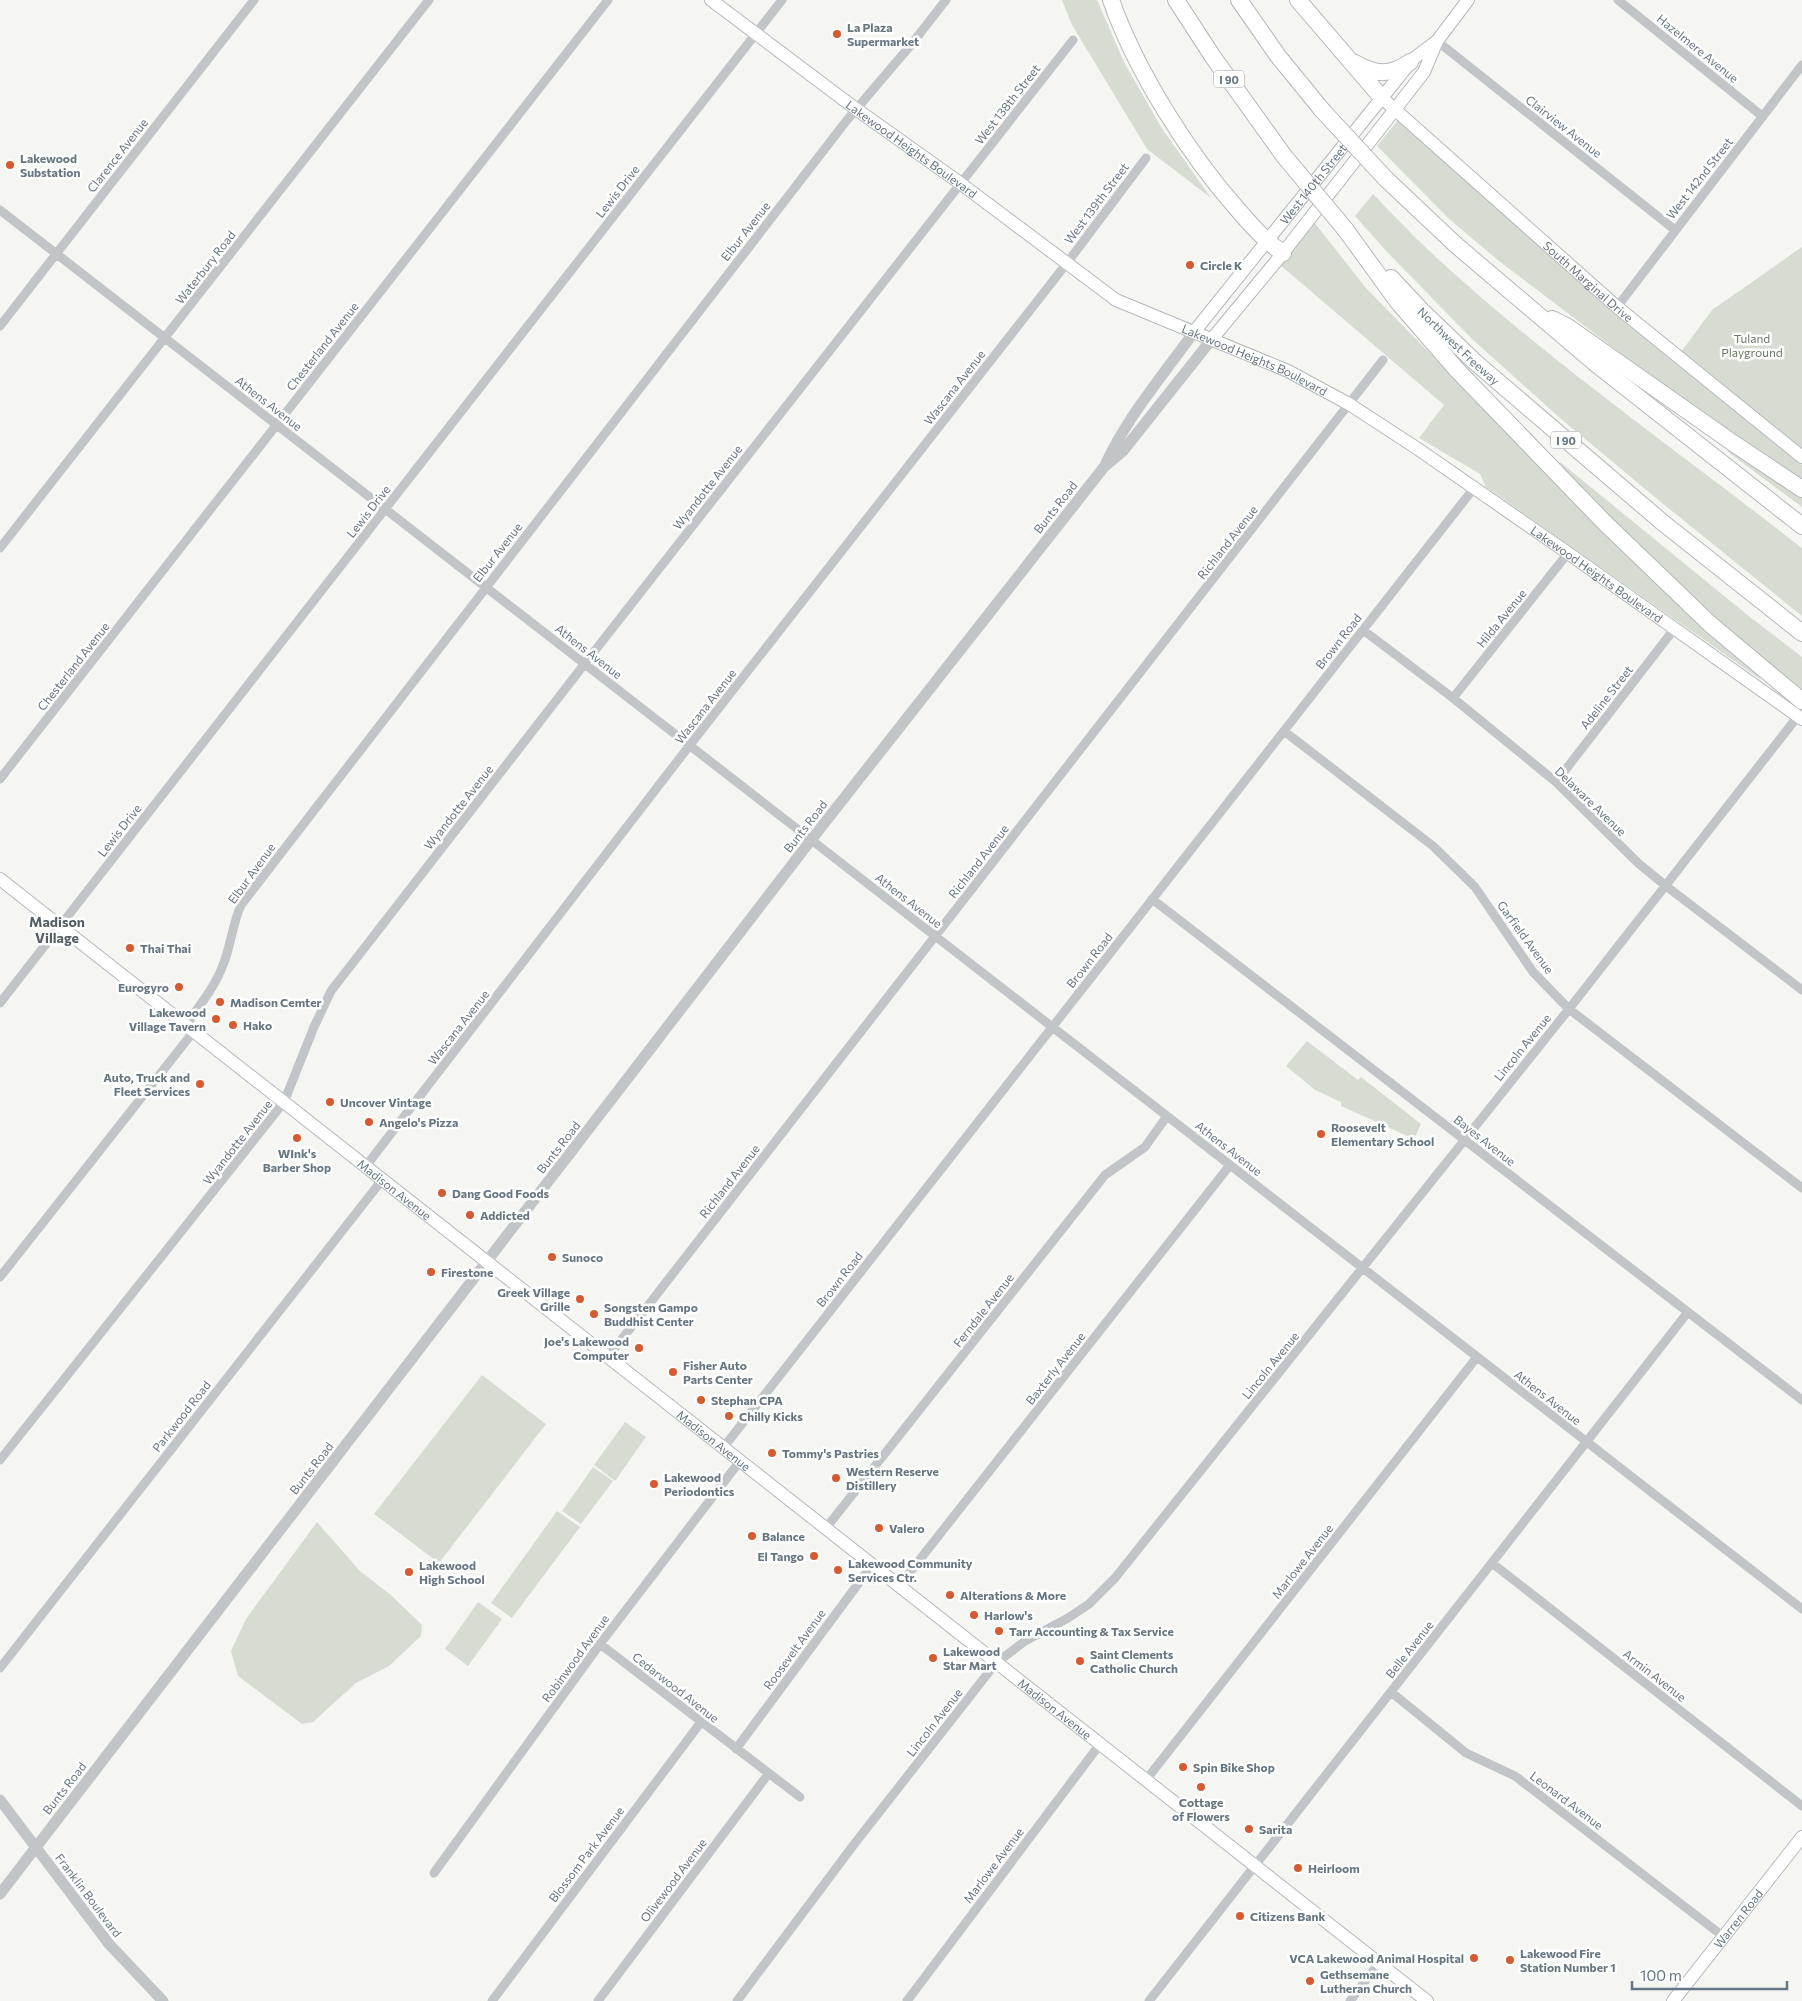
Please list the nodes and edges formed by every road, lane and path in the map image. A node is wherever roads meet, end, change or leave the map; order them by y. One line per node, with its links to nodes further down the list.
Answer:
1 (254, 0): 29 (street, Clarence Avenue)
2 (429, 0): 35 (street, Waterbury Road)
3 (608, 0): 39 (street, Chesterland Avenue)
4 (711, 0): 13 (main road, Lakewood Heights Boulevard)
5 (782, 0): 13 (street, Lewis Drive)
6 (946, 0): 20 (street, Elbur Avenue)
7 (1110, 0): 27 (highway)
8 (1176, 0): 25 (highway, Northwest Freeway / I 90, bridge)
9 (1239, 0): 32 (highway, bridge)
10 (1298, 0): 16 (highway)
11 (1468, 0): 15 (main road, West 140th Street)
12 (1618, 0): 21 (street, Hazelmere Avenue)
13 (755, 34): 20 (main road, Lakewood Heights Boulevard); 44 (street, Lewis Drive)
14 (1074, 40): 23 (street, West 138th Street)
15 (1437, 41): 17 (main road, West 140th Street); 19 (main road, West 140th Street); 26 (street, Clairview Avenue)
16 (1349, 60): 17 (highway); 19 (highway)
17 (1410, 62): 19 (main road, West 140th Street)
18 (1802, 65): 21 (street, West 142nd Street)
19 (1388, 103): 27 (main road, West 140th Street); 28 (main road, West 140th Street); 31 (main road, South Marginal Drive)
20 (856, 108): 23 (main road, Lakewood Heights Boulevard); 48 (street, Elbur Avenue)
21 (1762, 116): 26 (street, West 142nd Street)
22 (1146, 158): 30 (street, West 139th Street)
23 (960, 182): 30 (main road, Lakewood Heights Boulevard); 52 (street, Wyandotte Avenue)
24 (0, 210): 29 (street, Athens Avenue)
25 (1345, 229): 51 (highway, Northwest Freeway / I 90); 54 (highway)
26 (1675, 230): 31 (street, West 142nd Street)
27 (1267, 243): 28 (highway); 34 (main road, West 140th Street)
28 (1283, 253): 36 (main road, West 140th Street)
29 (56, 254): 33 (street, Clarence Avenue); 35 (street, Athens Avenue)
30 (1067, 263): 34 (main road, Lakewood Heights Boulevard); 56 (street, Wascana Avenue)
31 (1617, 307): 40 (main road, South Marginal Drive)
32 (1530, 308): 43 (highway); 45 (highway)
33 (0, 326)
34 (1194, 332): 36 (main road, Lakewood Heights Boulevard); 41 (street, Bunts Road)
35 (165, 338): 39 (street, Athens Avenue); 46 (street, Waterbury Road)
36 (1212, 339): 38 (main road, Lakewood Heights Boulevard); 41 (street, Bunts Road)
37 (1383, 360): 38 (street, Richland Avenue)
38 (1349, 404): 42 (main road, Lakewood Heights Boulevard); 64 (street, Richland Avenue)
39 (276, 424): 44 (street, Athens Avenue); 57 (street, Chesterland Avenue)
40 (1802, 457)
41 (1104, 467): 59 (street, Bunts Road)
42 (1474, 488): 47 (main road, Lakewood Heights Boulevard); 50 (street, Brown Road)
43 (1802, 489)
44 (385, 509): 48 (street, Athens Avenue); 63 (street, Lewis Drive)
45 (1802, 526)
46 (0, 548)
47 (1568, 553): 49 (main road, Lakewood Heights Boulevard); 53 (street, Hilda Avenue)
48 (486, 587): 52 (street, Athens Avenue); 69 (street, Elbur Avenue)
49 (1675, 628): 54 (main road, Lakewood Heights Boulevard); 58 (street, Adeline Street)
50 (1363, 630): 53 (street, Delaware Avenue); 55 (street, Brown Road)
51 (1802, 633)
52 (584, 664): 56 (street, Athens Avenue); 70 (street, Wyandotte Avenue)
53 (1453, 698): 58 (street, Delaware Avenue)
54 (1801, 712): 61 (street, Lincoln Avenue)
55 (1284, 731): 62 (street, Brown Road); 67 (street, Garfield Avenue)
56 (690, 746): 59 (street, Athens Avenue); 74 (street, Wascana Avenue)
57 (0, 779)
58 (1556, 782): 61 (street, Delaware Avenue)
59 (812, 840): 64 (street, Athens Avenue); 77 (street, Bunts Road)
60 (0, 879): 63 (main road, Madison Avenue)
61 (1666, 886): 65 (street, Delaware Avenue); 67 (street, Lincoln Avenue)
62 (1152, 899): 68 (street, Brown Road); 72 (street, Bayes Avenue)
63 (60, 926): 66 (street, Lewis Drive); 69 (main road, Madison Avenue)
64 (936, 936): 68 (street, Athens Avenue); 81 (street, Richland Avenue)
65 (1802, 990)
66 (0, 1003)
67 (1569, 1009): 72 (street, Lincoln Avenue); 76 (street, Garfield Avenue)
68 (1052, 1027): 71 (street, Athens Avenue); 85 (street, Brown Road)
69 (190, 1028): 70 (main road, Madison Avenue); 79 (street, Elbur Avenue)
70 (284, 1102): 74 (main road, Madison Avenue); 86 (street, Wyandotte Avenue)
71 (1167, 1116): 73 (street, Athens Avenue); 88 (street, Ferndale Avenue)
72 (1464, 1140): 78 (street, Lincoln Avenue); 80 (street, Bayes Avenue)
73 (1230, 1165): 78 (street, Athens Avenue); 91 (street, Baxterly Avenue)
74 (366, 1166): 75 (main road, Madison Avenue)
75 (382, 1180): 77 (main road, Madison Avenue); 95 (street, Parkwood Road)
76 (1802, 1188)
77 (487, 1262): 81 (main road, Madison Avenue); 106 (street, Bunts Road)
78 (1363, 1268): 82 (street, Athens Avenue); 94 (street, Lincoln Avenue)
79 (0, 1278)
80 (1688, 1312): 83 (street, Bayes Avenue); 84 (street, Belle Avenue)
81 (608, 1357): 85 (main road, Madison Avenue)
82 (1477, 1357): 84 (street, Athens Avenue); 101 (street, Marlowe Avenue)
83 (1802, 1400)
84 (1586, 1442): 89 (street, Belle Avenue); 92 (street, Athens Avenue)
85 (723, 1448): 87 (main road, Madison Avenue)
86 (0, 1460)
87 (740, 1461): 88 (main road, Madison Avenue); 93 (street, Robinwood Avenue)
88 (826, 1528): 90 (main road, Madison Avenue)
89 (1492, 1563): 96 (street, Belle Avenue); 104 (street, Armin Avenue)
90 (872, 1564): 91 (main road, Madison Avenue); 99 (street, Roosevelt Avenue)
91 (899, 1586): 94 (main road, Madison Avenue)
92 (1802, 1610)
93 (600, 1644): 97 (street, Cedarwood Avenue); 108 (street, Robinwood Avenue)
94 (996, 1662): 98 (main road, Madison Avenue); 115 (street, Lincoln Avenue)
95 (0, 1668)
96 (1390, 1692): 107 (street, Belle Avenue); 110 (street, Leonard Avenue)
97 (701, 1722): 99 (street, Cedarwood Avenue); 113 (street, Blossom Park Avenue)
98 (1100, 1744): 101 (main road, Madison Avenue); 116 (street, Marlowe Avenue)
99 (736, 1749): 100 (street)
100 (769, 1773): 102 (street); 114 (street, Olivewood Avenue)
101 (1146, 1780): 107 (main road, Madison Avenue)
102 (800, 1796)
103 (0, 1800): 106 (street, Franklin Boulevard)
104 (1802, 1806)
105 (1802, 1836): 110 (main road, Warren Road)
106 (36, 1848): 109 (street, Bunts Road); 112 (street, Franklin Boulevard)
107 (1255, 1866): 111 (main road, Madison Avenue); 117 (street, Belle Avenue)
108 (434, 1873)
109 (0, 1894)
110 (1724, 1937): 120 (main road, Warren Road)
111 (1379, 1963): 118 (street); 119 (main road, Madison Avenue)
112 (163, 2001)
113 (492, 2001)
114 (598, 2001)
115 (737, 2001)
116 (907, 2001)
117 (1149, 2001)
118 (1350, 2001)
119 (1427, 2001)
120 (1673, 2001)

